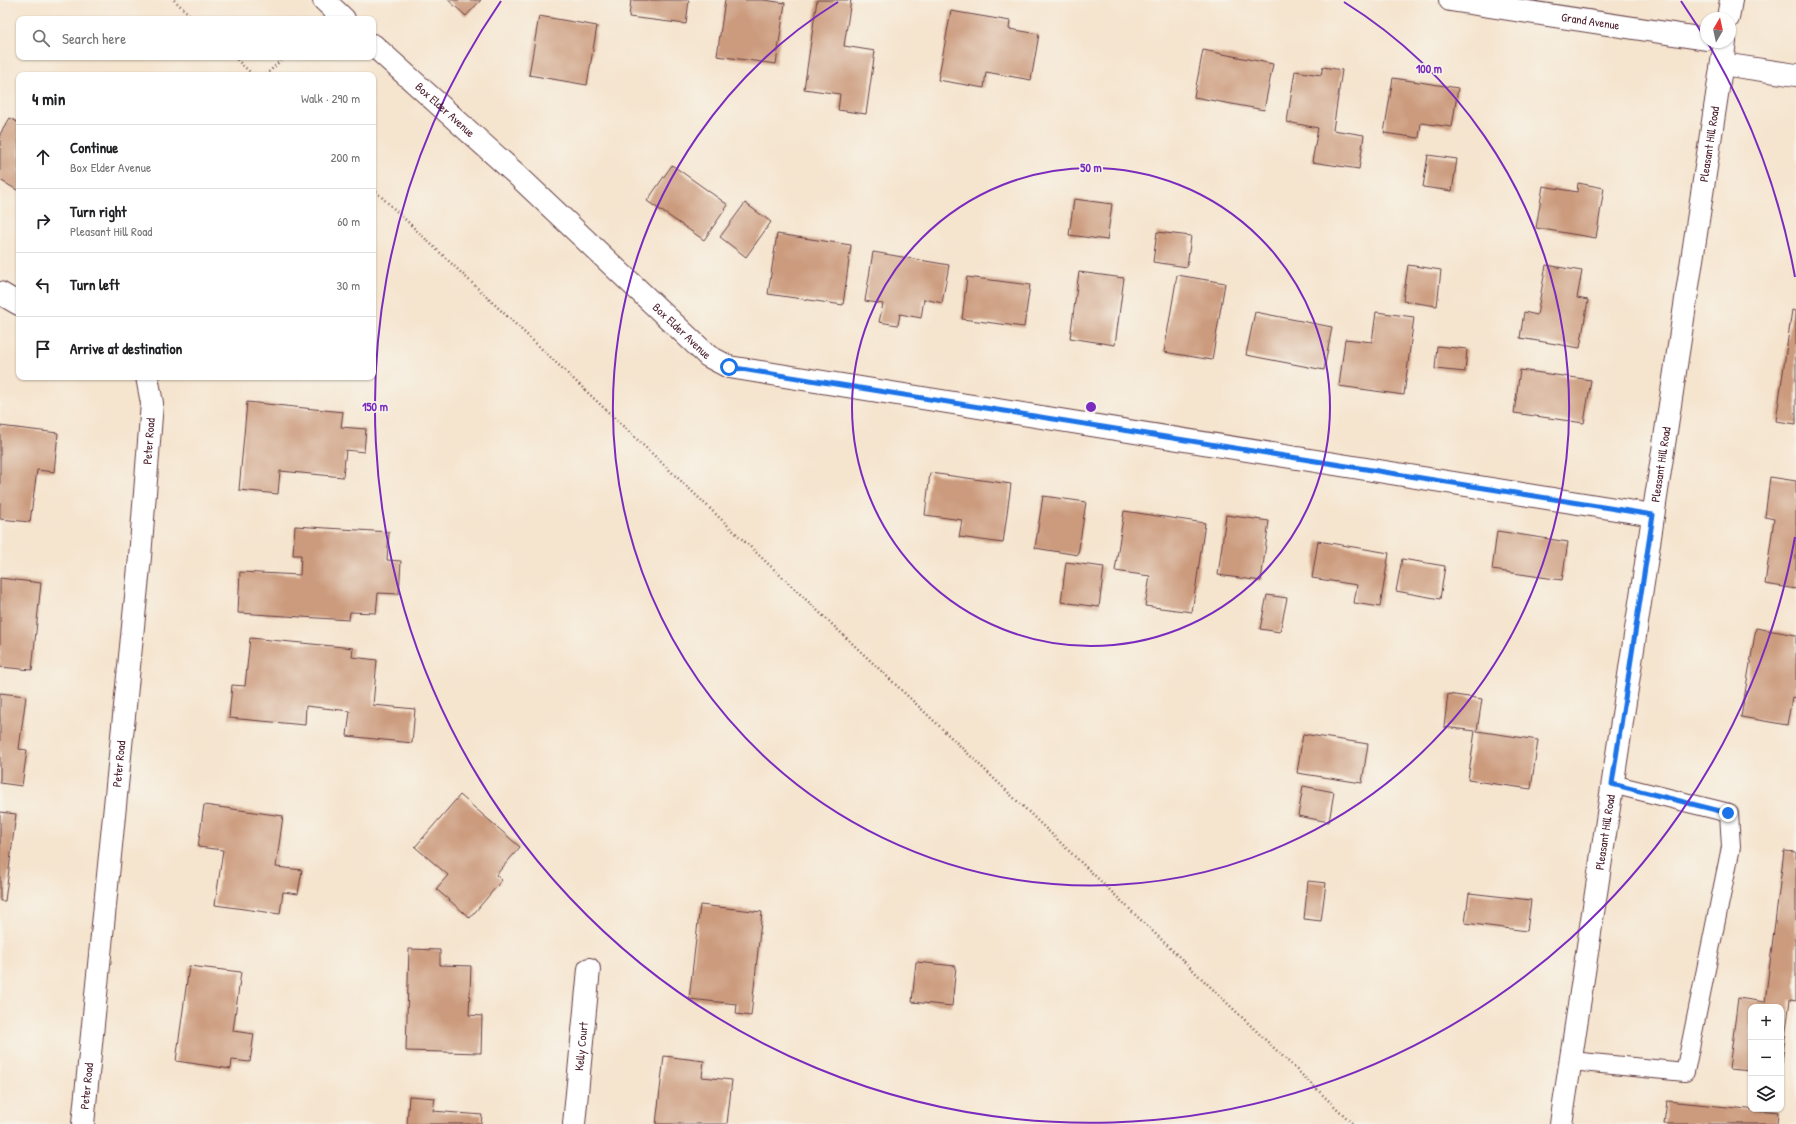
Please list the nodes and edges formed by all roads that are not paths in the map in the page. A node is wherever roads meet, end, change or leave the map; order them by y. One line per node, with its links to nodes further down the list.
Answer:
1 (324, 0): 5 (street)
2 (1450, 0): 6 (street, Grand Avenue)
3 (1731, 0): 4 (street)
4 (1729, 12)
5 (341, 16)
6 (1700, 38)
7 (376, 48): 14 (street, Box Elder Avenue)
8 (1723, 48): 9 (street, Pleasant Hill Road)
9 (1722, 64): 10 (street); 14 (street, Pleasant Hill Road)
10 (1796, 76)
11 (0, 293): 12 (street)
12 (16, 302)
13 (148, 380): 18 (street, Peter Road)
14 (1653, 515): 15 (street, Pleasant Hill Road)
15 (1612, 784): 17 (street, Pleasant Hill Road); 17 (lane)
16 (589, 969): 19 (street, Kelly Court)
17 (1571, 1061): 20 (street, Pleasant Hill Road)
18 (83, 1124)
19 (574, 1124)
20 (1561, 1124)

